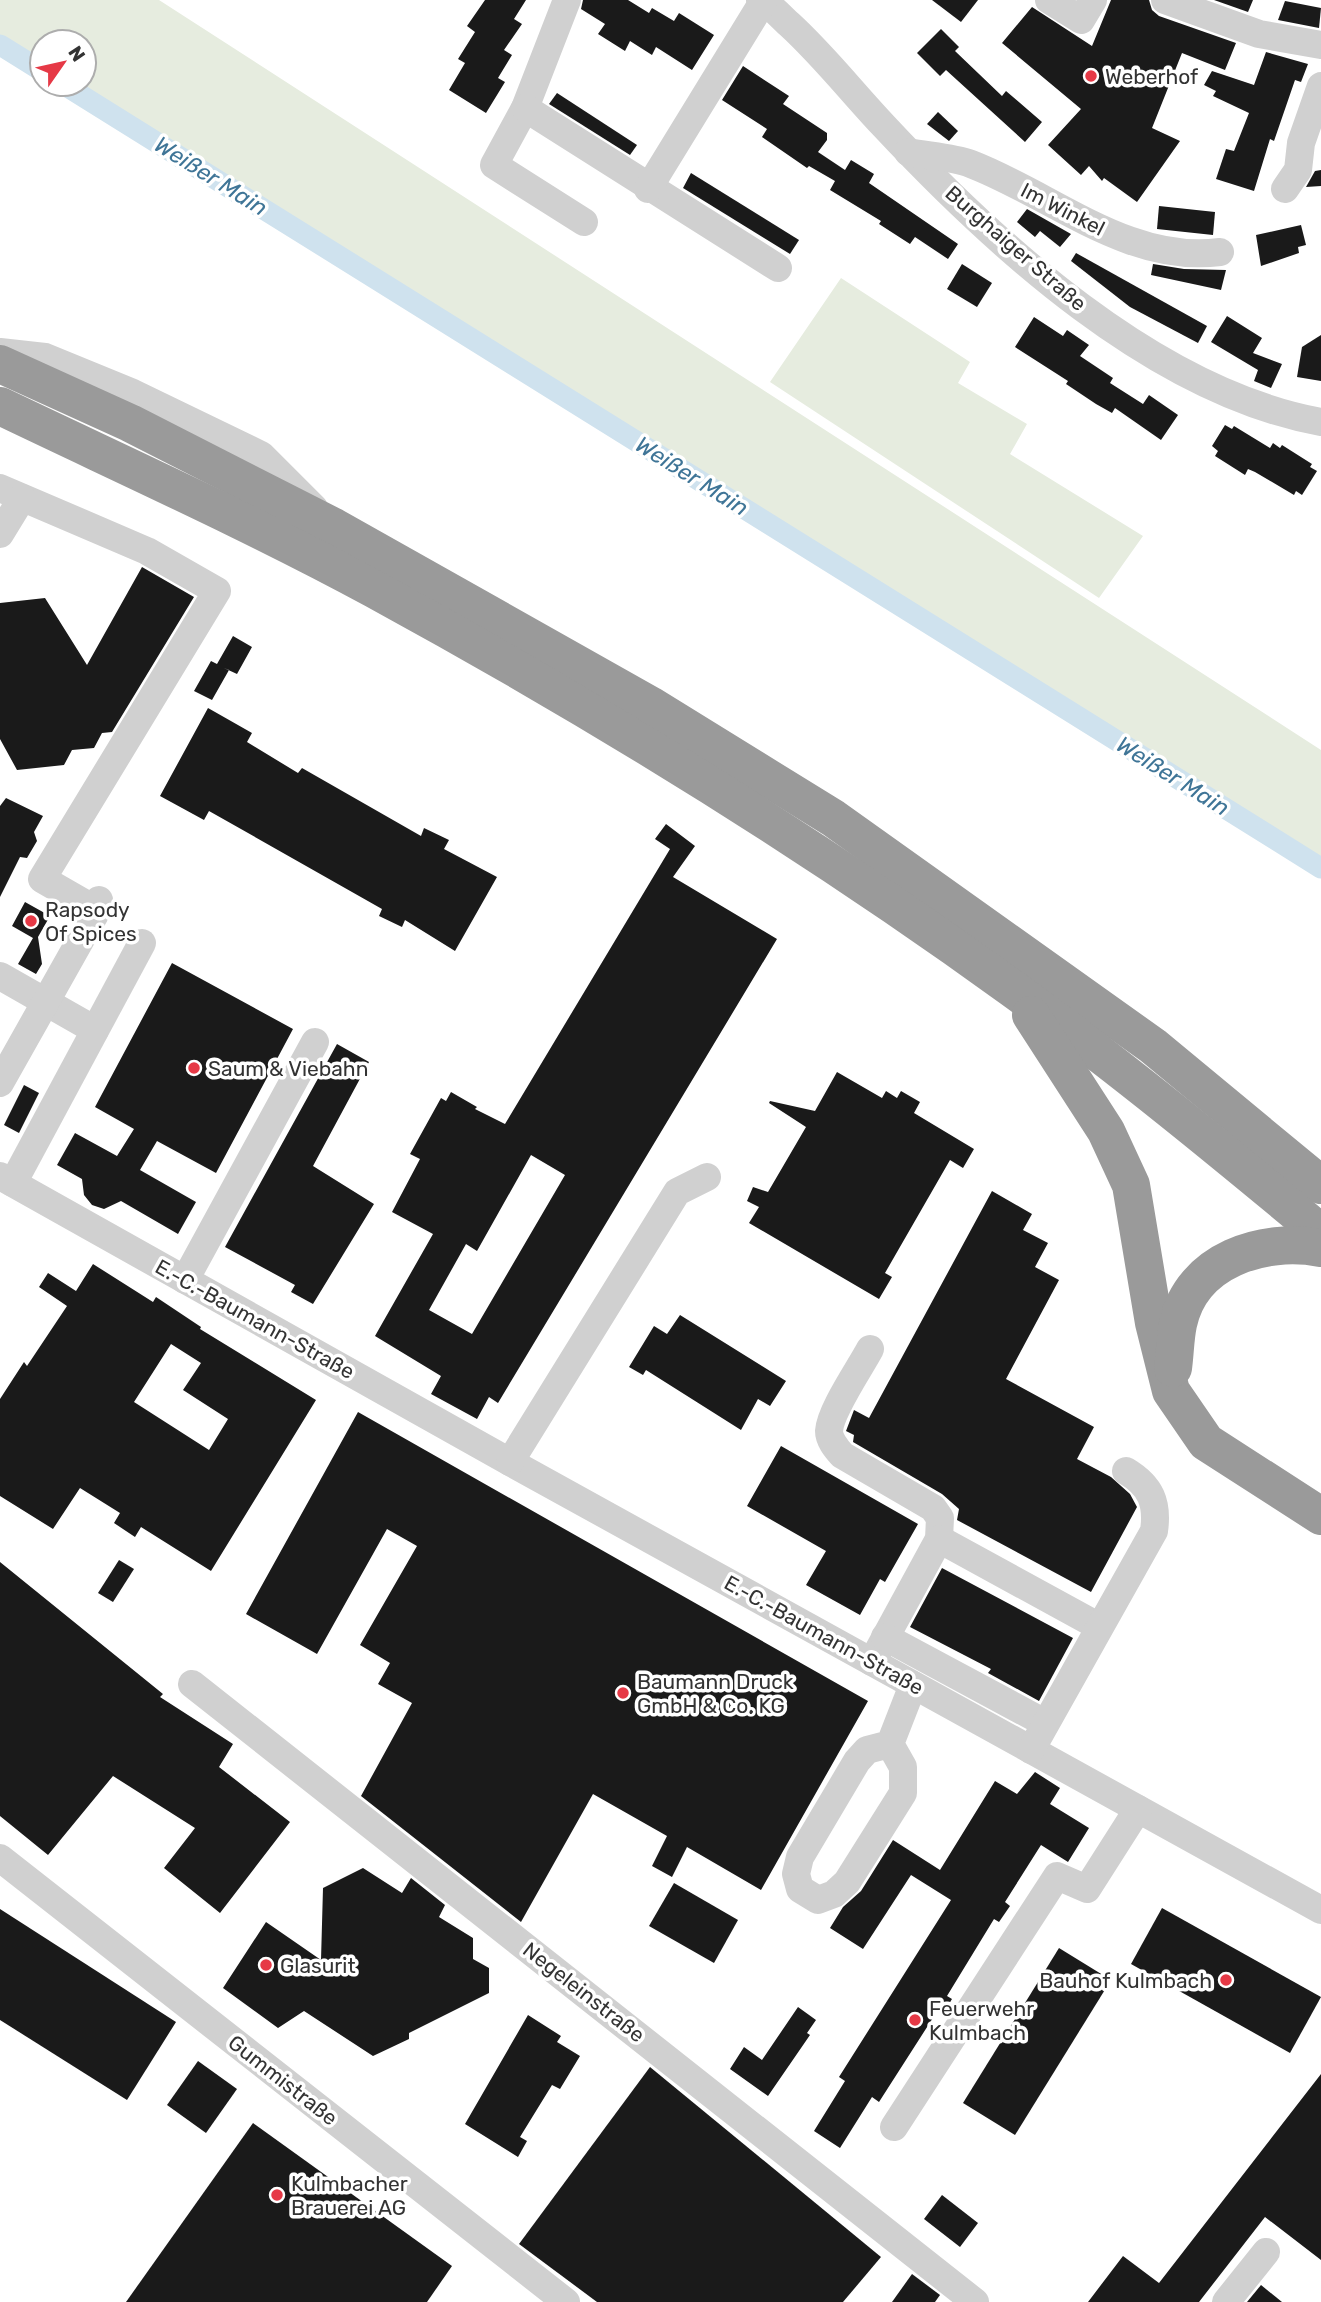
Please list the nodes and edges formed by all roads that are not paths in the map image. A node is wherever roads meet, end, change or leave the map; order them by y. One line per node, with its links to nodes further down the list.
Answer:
1 (567, 0): 8 (street)
2 (763, 0): 9 (street, Burghaiger Straße); 10 (street)
3 (1049, 0): 4 (street)
4 (1093, 0)
5 (1165, 0): 6 (street)
6 (1321, 44)
7 (1321, 86): 11 (street)
8 (524, 108): 10 (street); 12 (street)
9 (908, 152): 13 (street, Im Winkel); 18 (street, Burghaiger Straße)
10 (648, 189): 14 (street)
11 (1285, 189)
12 (584, 222)
13 (1220, 252)
14 (778, 268)
15 (0, 352): 20 (street)
16 (0, 364): 20 (highway)
17 (0, 406): 24 (highway)
18 (1321, 422)
19 (11, 493): 21 (street); 25 (street)
20 (334, 527): 31 (highway)
21 (0, 534)
22 (142, 943): 26 (street)
23 (0, 976): 25 (street)
24 (1014, 989): 32 (highway); 36 (highway)
25 (46, 1002): 26 (street); 28 (street)
26 (95, 1030): 30 (street)
27 (314, 1042): 34 (street)
28 (0, 1083)
29 (707, 1177): 37 (street)
30 (7, 1180): 34 (street, E.-C.-Baumann-Straße)
31 (1321, 1185)
32 (1321, 1233)
33 (1321, 1248): 36 (highway)
34 (186, 1280): 37 (street, E.-C.-Baumann-Straße)
35 (870, 1349): 40 (street)
36 (1171, 1391): 39 (highway)
37 (510, 1462): 43 (street, E.-C.-Baumann-Straße)
38 (1126, 1471): 41 (street)
39 (1321, 1516)
40 (939, 1539): 41 (street); 42 (street)
41 (1098, 1626): 46 (street)
42 (885, 1637): 43 (street); 46 (street)
43 (872, 1662): 45 (street, E.-C.-Baumann-Straße)
44 (192, 1684): 55 (street, Negeleinstraße)
45 (913, 1685): 47 (street); 48 (street, E.-C.-Baumann-Straße)
46 (1045, 1723): 48 (street)
47 (890, 1744): 47 (street)
48 (1031, 1750): 49 (street, E.-C.-Baumann-Straße)
49 (1138, 1809): 51 (street, E.-C.-Baumann-Straße); 52 (street)
50 (0, 1858): 54 (street, Gummistraße)
51 (1321, 1910)
52 (894, 2127)
53 (1266, 2252): 56 (street)
54 (566, 2302)
55 (975, 2302)
56 (1226, 2302)

